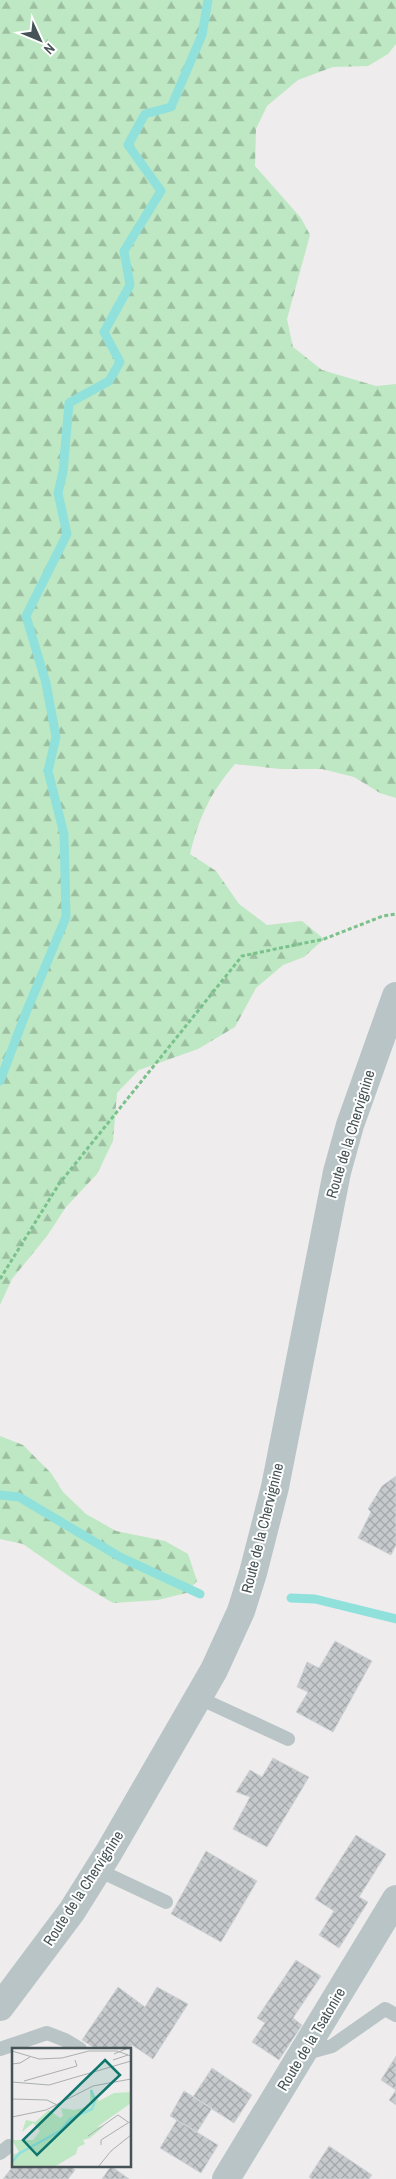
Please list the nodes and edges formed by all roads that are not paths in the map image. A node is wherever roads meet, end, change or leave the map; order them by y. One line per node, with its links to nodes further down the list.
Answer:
1 (396, 996): 2 (street, Route de la Chervignine)
2 (197, 1697): 3 (lane); 4 (street, Route de la Chervignine)
3 (288, 1739)
4 (98, 1870): 6 (lane); 7 (street, Route de la Chervignine)
5 (396, 1899): 11 (street, Route de la Tsatonire)
6 (166, 1902)
7 (0, 2007)
8 (396, 2015): 11 (lane)
9 (78, 2048): 10 (lane)
10 (0, 2049)
11 (302, 2054): 12 (street, Route de la Tsatonire)
12 (226, 2179)

